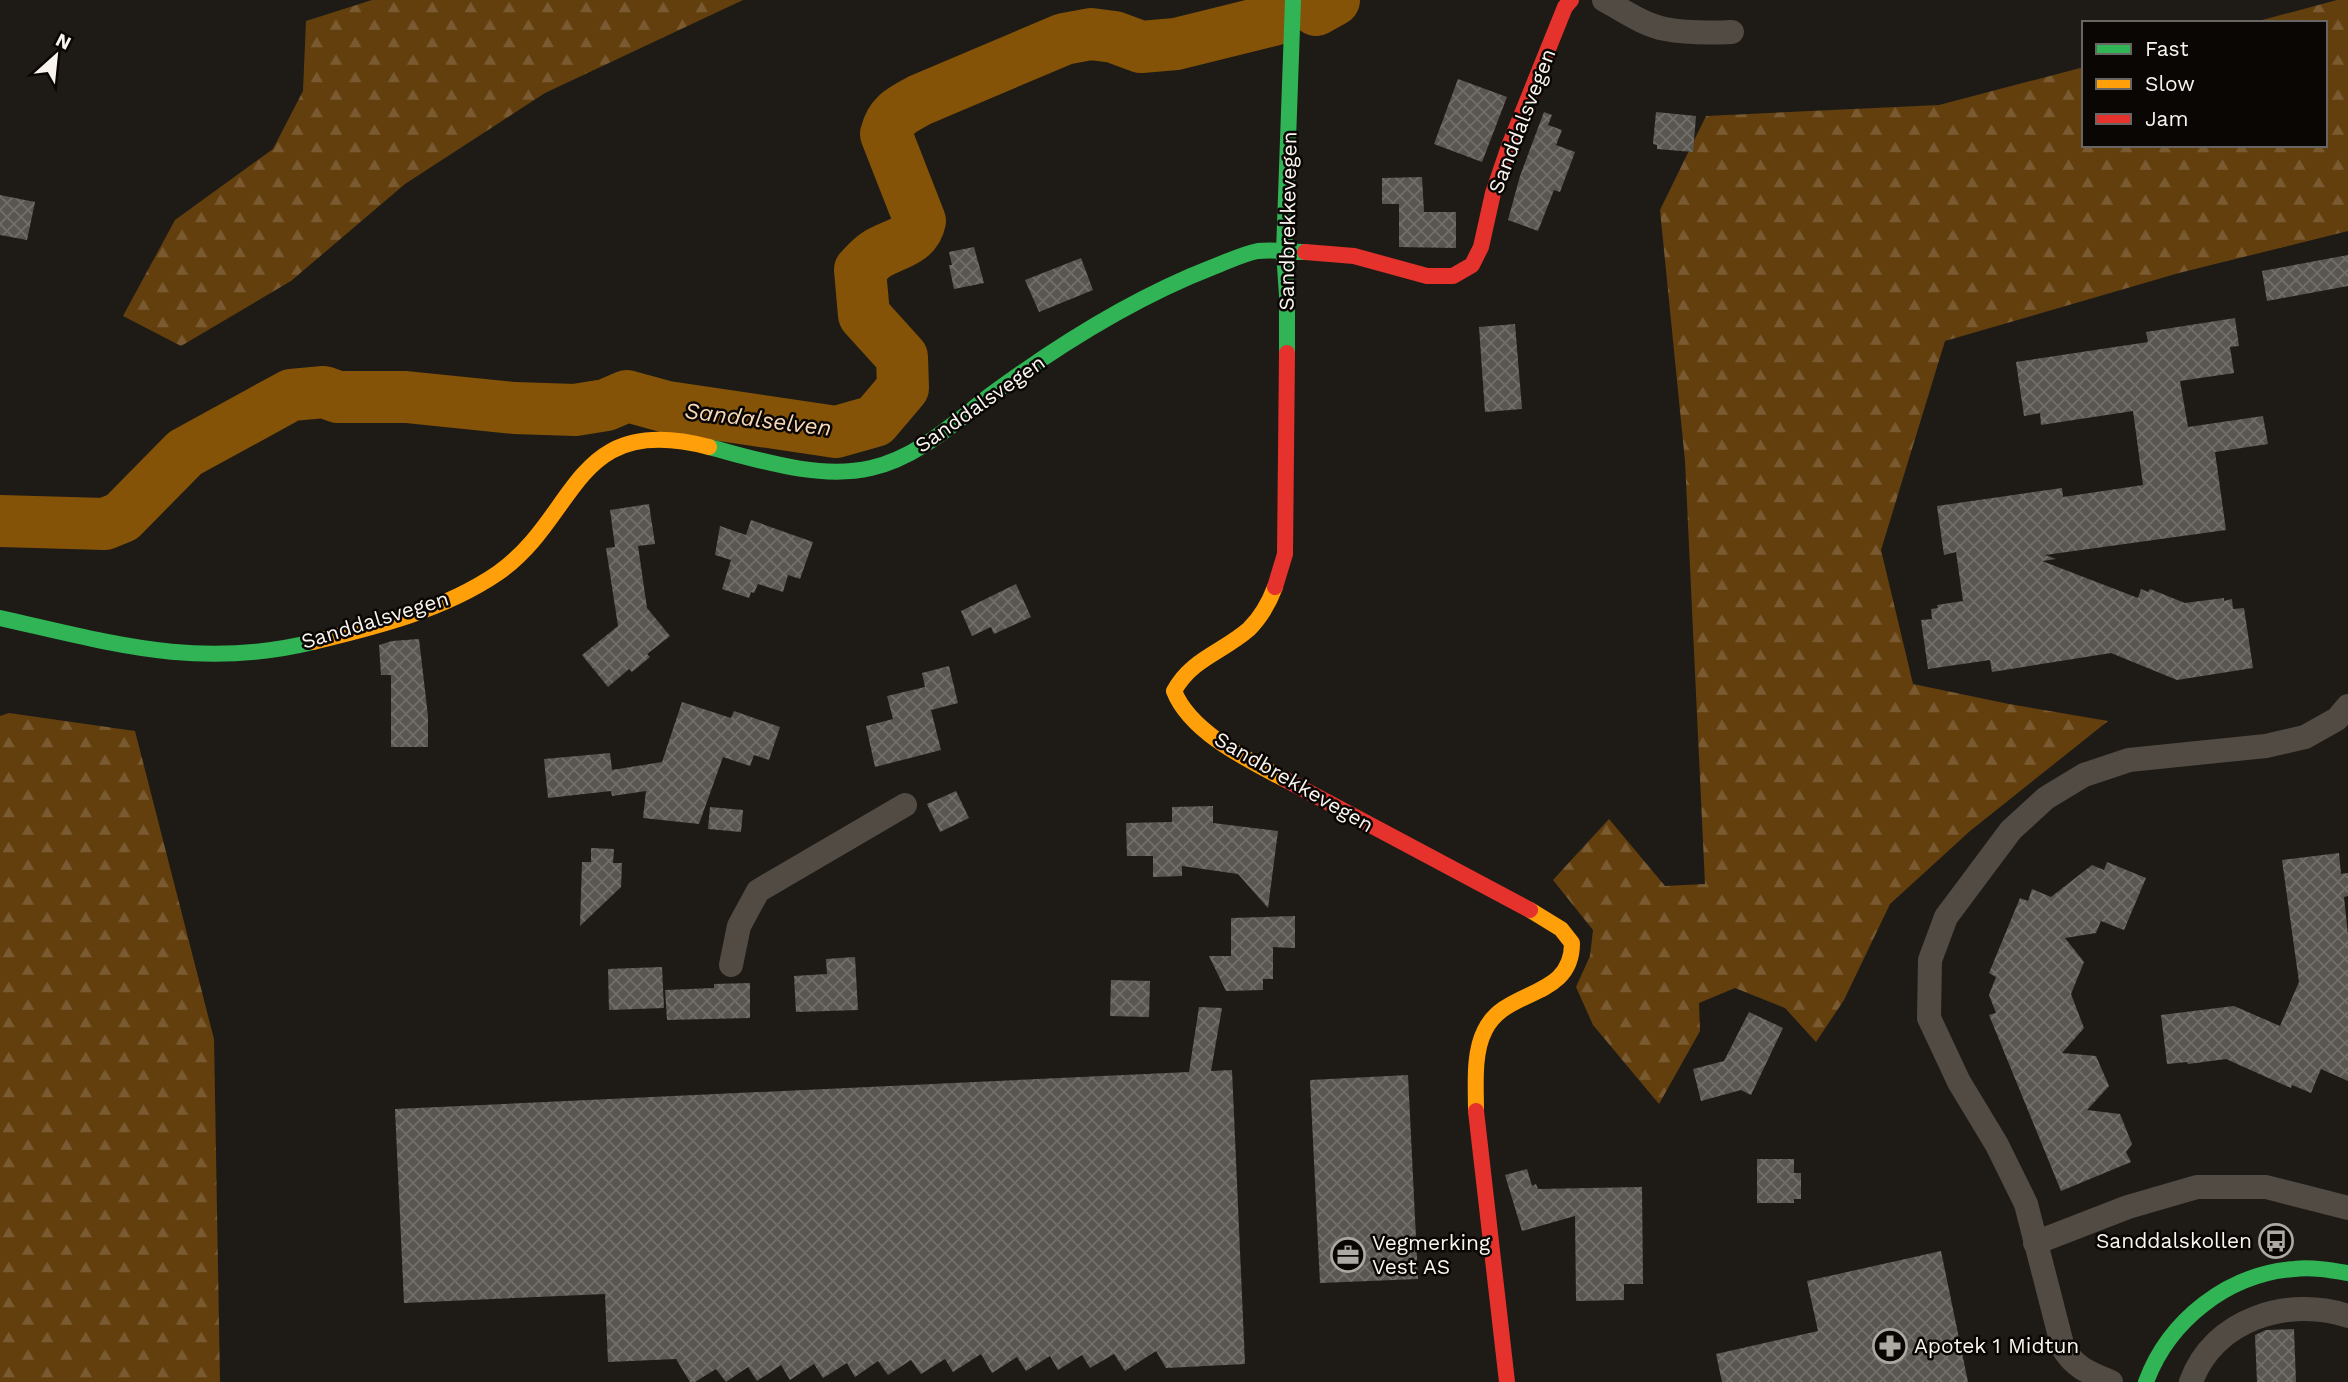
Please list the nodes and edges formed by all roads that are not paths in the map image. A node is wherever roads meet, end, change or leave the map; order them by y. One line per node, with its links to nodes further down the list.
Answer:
1 (1293, 0): 5 (street, Sandbrekkevegen)
2 (1571, 0): 5 (street, Sanddalsvegen)
3 (1604, 0): 4 (street)
4 (1732, 32)
5 (1284, 251): 6 (street, Sanddalsvegen); 14 (street, Sandbrekkevegen)
6 (0, 618)
7 (2348, 706): 11 (street)
8 (905, 805): 9 (street)
9 (731, 965)
10 (2348, 1208): 11 (street)
11 (2035, 1242): 15 (street)
12 (2348, 1272): 16 (street)
13 (2348, 1316): 17 (street)
14 (1507, 1382)
15 (2111, 1382)
16 (2146, 1382)
17 (2191, 1382)

